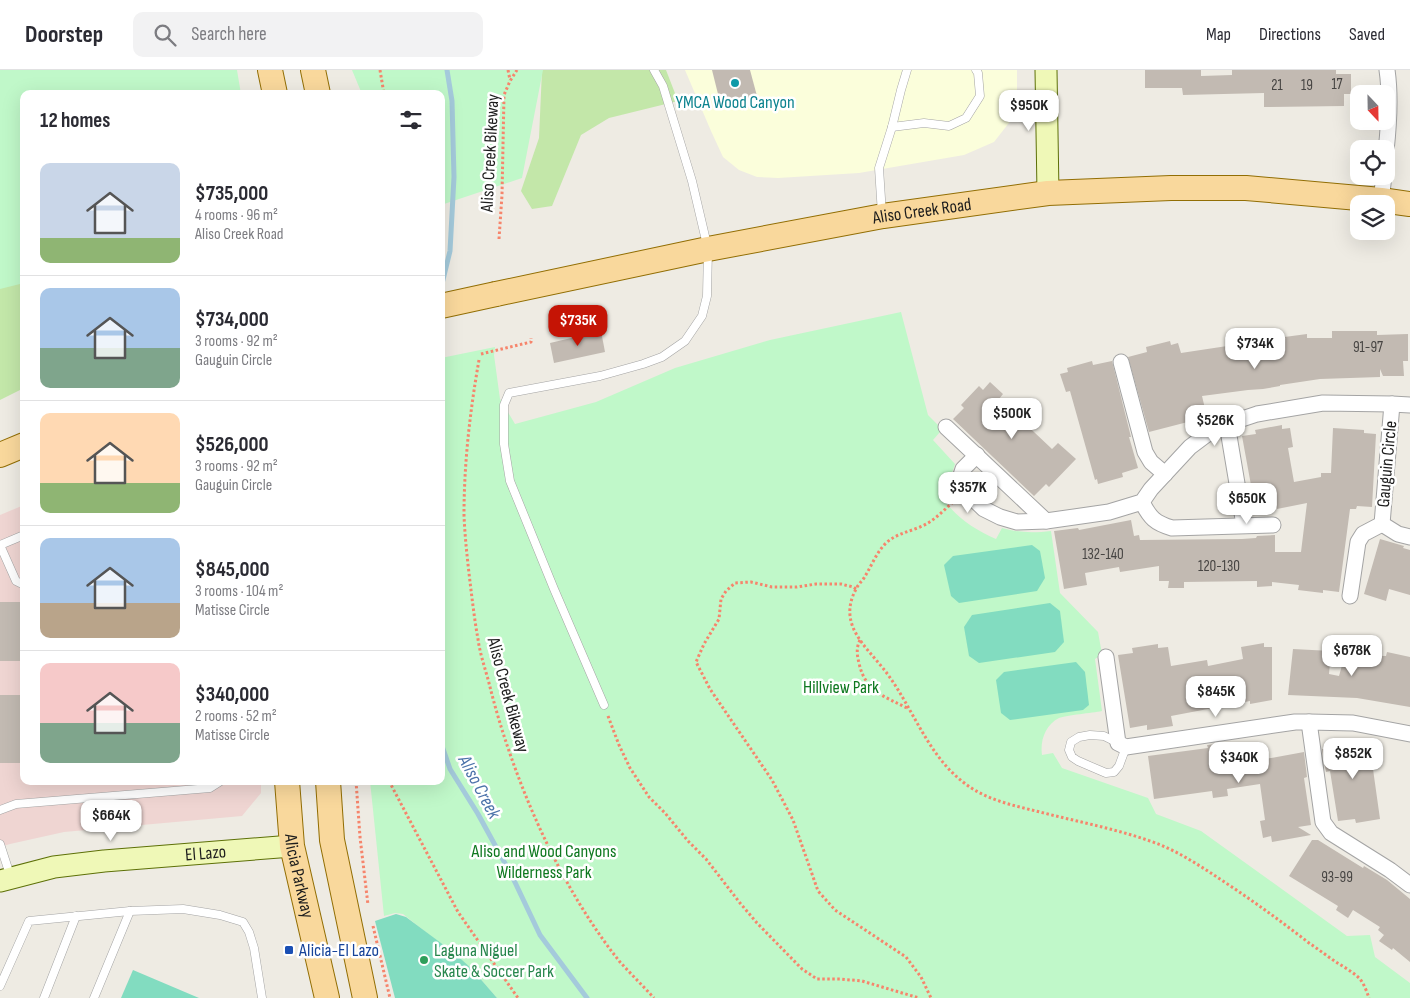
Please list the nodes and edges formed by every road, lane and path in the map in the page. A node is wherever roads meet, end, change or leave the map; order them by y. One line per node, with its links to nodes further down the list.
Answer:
1 (270, 70): 12 (main road)
2 (313, 70): 13 (main road)
3 (380, 70): 14 (path)
4 (508, 70): 11 (path)
5 (517, 70): 11 (path, Aliso Creek Bikeway)
6 (654, 70): 23 (lane)
7 (907, 70): 15 (lane)
8 (976, 70): 15 (lane)
9 (1046, 70): 17 (street)
10 (1386, 70): 16 (street)
11 (510, 81): 22 (path, Aliso Creek Bikeway)
12 (274, 90)
13 (317, 90)
14 (383, 90)
15 (892, 127): 21 (lane)
16 (1387, 140)
17 (1048, 193): 18 (main road, Aliso Creek Road); 21 (main road, Aliso Creek Road)
18 (1350, 197)
19 (1395, 202): 20 (main road, Aliso Creek Road)
20 (1410, 204)
21 (882, 216): 23 (main road, Aliso Creek Road)
22 (499, 239)
23 (708, 249): 24 (main road, Aliso Creek Road, bridge); 51 (lane)
24 (445, 305)
25 (531, 338): 26 (path)
26 (481, 354)
27 (479, 360): 78 (path, Aliso Creek Bikeway)
28 (1121, 362): 36 (street)
29 (1392, 404): 30 (street, Gauguin Circle); 31 (street, Gauguin Circle); 40 (street, Gauguin Circle)
30 (1410, 405)
31 (1227, 424): 36 (street, Gauguin Circle); 42 (street)
32 (946, 427): 35 (street)
33 (20, 447): 34 (main road)
34 (0, 455)
35 (977, 455): 37 (street); 39 (street)
36 (1165, 474): 38 (street, Gauguin Circle)
37 (965, 491): 39 (street); 47 (path)
38 (1142, 502): 39 (street); 42 (street)
39 (1046, 521)
40 (1382, 524): 43 (street, Gauguin Circle); 48 (street, Gauguin Circle)
41 (1273, 525): 42 (street)
42 (1244, 526)
43 (1410, 537)
44 (20, 538): 45 (lane)
45 (0, 545): 46 (lane)
46 (20, 583)
47 (856, 589): 49 (path); 80 (path)
48 (1350, 596)
49 (860, 640): 52 (path); 52 (path)
50 (1106, 657): 55 (street)
51 (604, 705): 79 (path)
52 (910, 710): 81 (path)
53 (1309, 722): 54 (street); 55 (street); 65 (street)
54 (1410, 734)
55 (1122, 745): 55 (lane)
56 (215, 785): 61 (lane)
57 (287, 785): 63 (main road, Alicia Parkway)
58 (328, 785): 75 (main road)
59 (356, 785): 66 (path)
60 (391, 785): 77 (path)
61 (0, 810)
62 (0, 844): 64 (lane)
63 (292, 846): 64 (street, El Lazo); 74 (main road, Alicia Parkway)
64 (5, 879)
65 (1410, 885)
66 (368, 907)
67 (130, 911): 68 (lane); 72 (lane); 73 (lane)
68 (76, 916): 70 (lane); 71 (lane)
69 (372, 923): 76 (path)
70 (0, 986)
71 (44, 998)
72 (94, 998)
73 (262, 998)
74 (326, 998)
75 (365, 998)
76 (390, 998)
77 (518, 998)
78 (654, 998)
79 (919, 998)
80 (930, 998)
81 (1369, 998)

